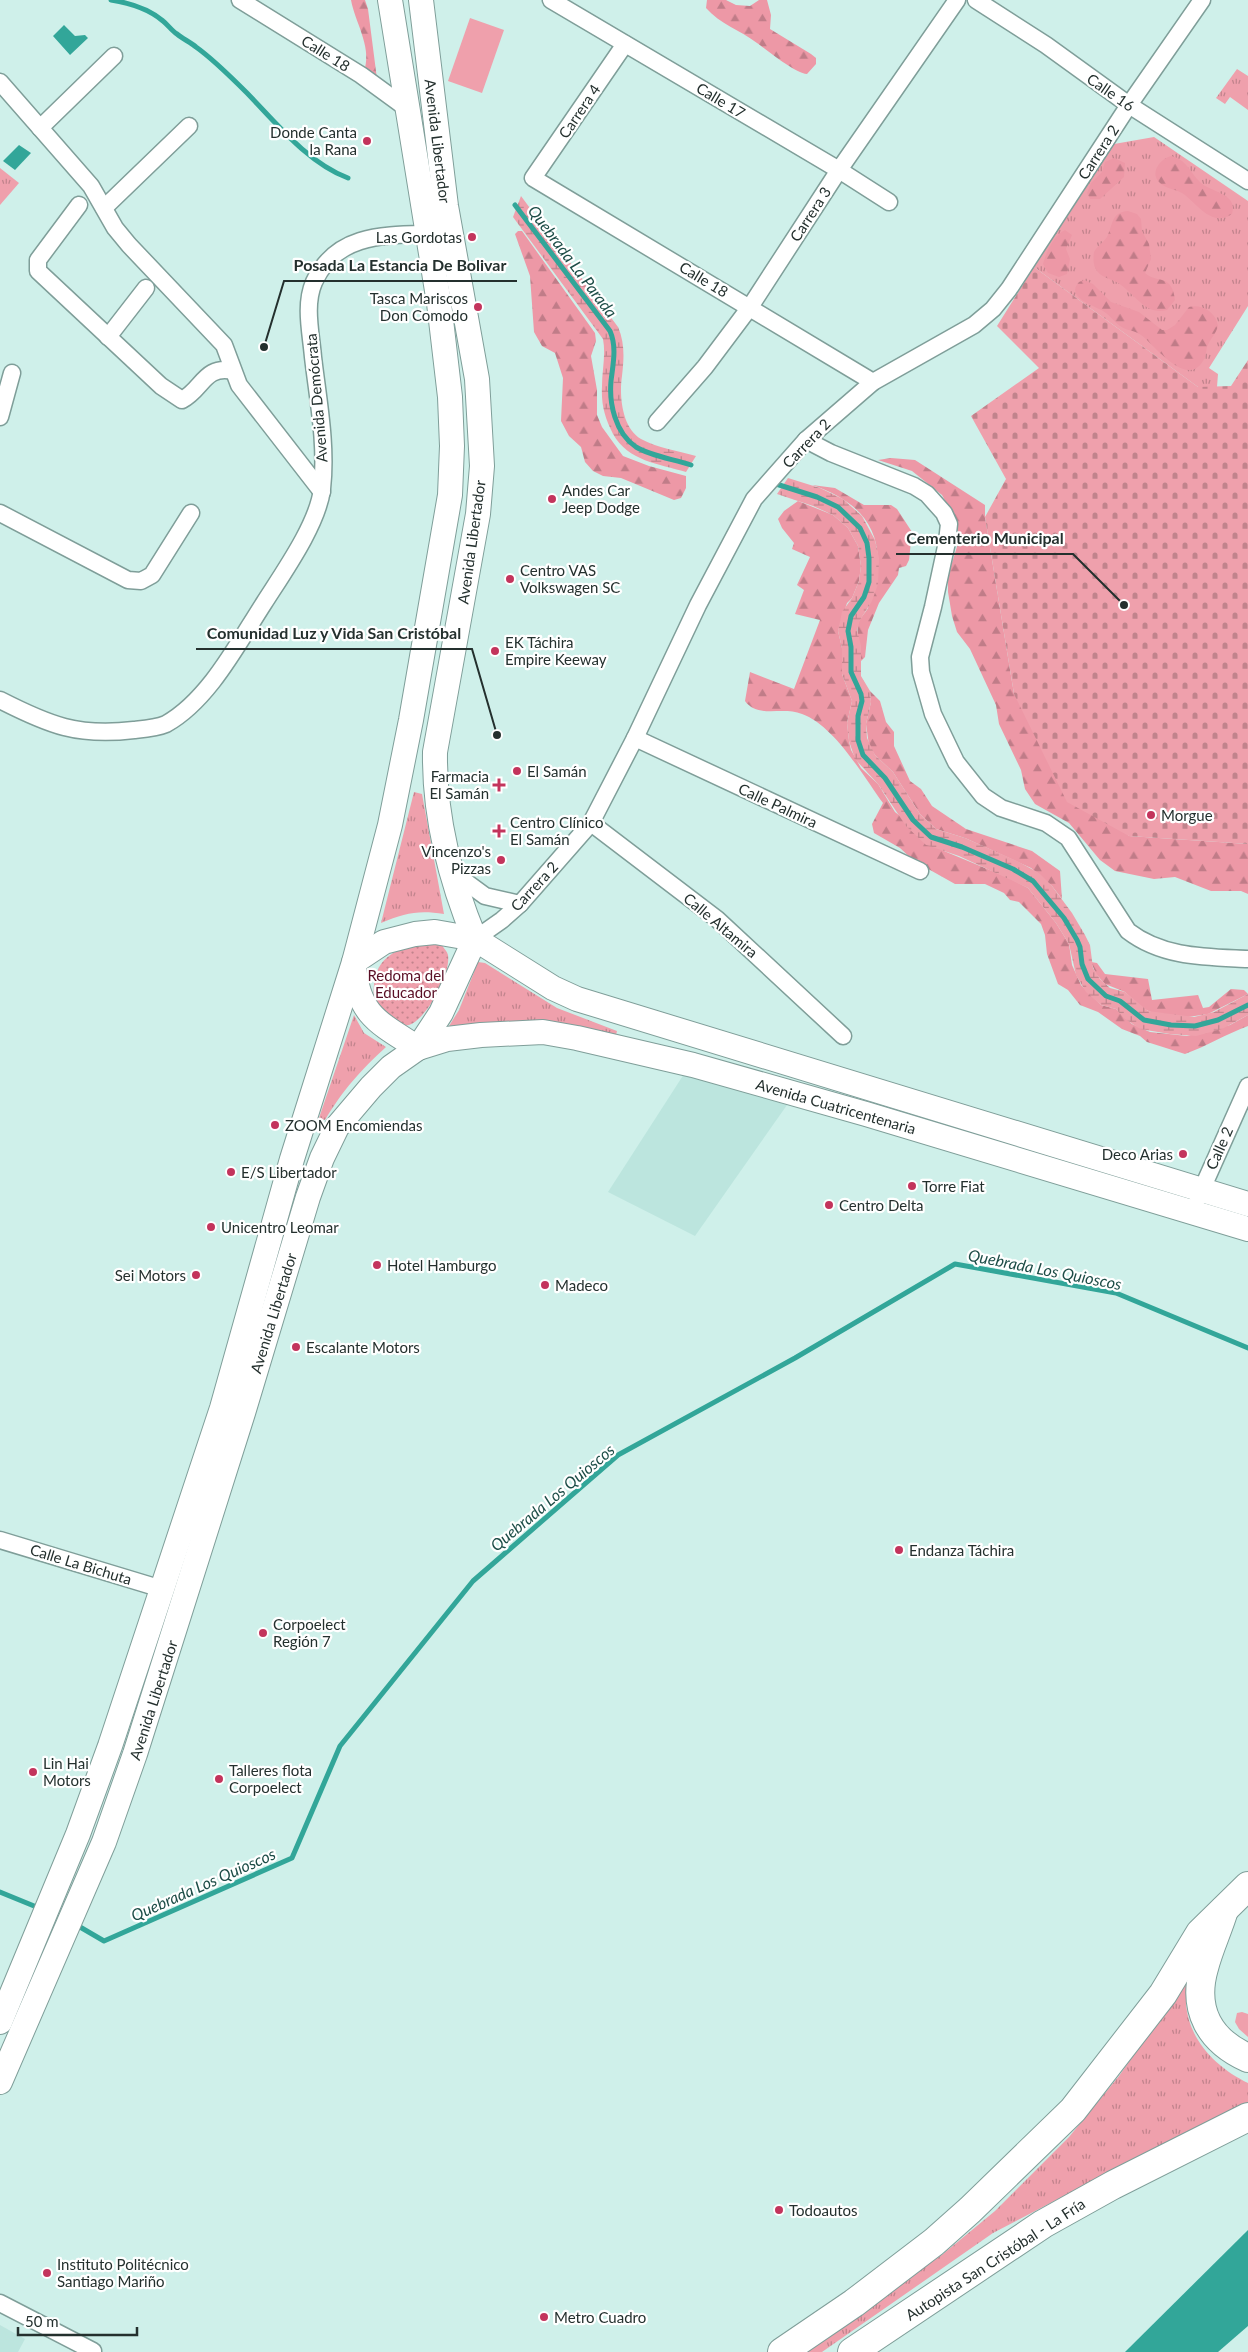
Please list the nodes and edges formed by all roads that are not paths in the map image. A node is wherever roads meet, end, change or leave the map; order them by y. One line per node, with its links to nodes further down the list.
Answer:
1 (240, 0): 14 (street, Calle 18)
2 (390, 0): 14 (main road, Avenida Libertador)
3 (421, 0): 9 (main road, Avenida Libertador)
4 (437, 0): 9 (main road)
5 (551, 0): 10 (street, Calle 17)
6 (957, 0): 17 (street, Carrera 3)
7 (976, 0): 13 (street, Calle 16)
8 (1202, 0): 13 (street, Carrera 2)
9 (424, 31): 39 (main road, Avenida Libertador)
10 (625, 44): 17 (street, Calle 17); 18 (street, Carrera 4)
11 (114, 56): 16 (street)
12 (0, 82): 16 (street)
13 (1129, 104): 19 (street, Calle 16); 29 (street, Carrera 2)
14 (409, 110): 23 (main road, Avenida Libertador)
15 (189, 126): 22 (street)
16 (40, 128): 22 (street)
17 (838, 170): 20 (street, Calle 17); 25 (street, Carrera 3)
18 (534, 178): 25 (street, Calle 18)
19 (1248, 181)
20 (889, 202)
21 (79, 206): 26 (street)
22 (104, 208): 27 (street)
23 (428, 234): 33 (street, Avenida Demócrata); 44 (main road, Avenida Libertador)
24 (146, 288): 26 (street)
25 (750, 307): 29 (street, Calle 18); 31 (street, Carrera 3)
26 (108, 337): 27 (street)
27 (233, 371): 33 (street)
28 (12, 373): 30 (street)
29 (873, 382): 32 (street, Carrera 2)
30 (0, 417)
31 (658, 422)
32 (806, 440): 37 (street, Carrera 2); 43 (street)
33 (322, 492): 36 (street, Avenida Demócrata)
34 (0, 513): 35 (street)
35 (192, 513)
36 (0, 700)
37 (635, 738): 38 (street, Carrera 2); 40 (street, Calle Palmira)
38 (591, 823): 41 (street, Carrera 2); 45 (street, Calle Altamira)
39 (450, 870): 41 (street); 42 (main road, Avenida Libertador)
40 (920, 871)
41 (520, 904): 42 (street, Carrera 2)
42 (475, 939): 44 (main road); 46 (main road, Avenida Libertador); 48 (main road, Avenida Cuatricentenaria)
43 (1248, 959)
44 (354, 962): 46 (main road); 53 (main road, Avenida Libertador)
45 (844, 1036)
46 (418, 1048): 50 (main road, Avenida Cuatricentenaria); 58 (main road, Avenida Libertador)
47 (1248, 1086): 48 (street, Calle 2)
48 (1201, 1190): 49 (main road, Avenida Cuatricentenaria); 50 (street, Calle 2)
49 (1248, 1204)
50 (1192, 1212): 51 (main road, Avenida Cuatricentenaria)
51 (1248, 1229)
52 (0, 1540): 53 (street, Calle La Bichuta)
53 (162, 1589): 56 (main road, Avenida Libertador)
54 (1248, 1886): 55 (highway)
55 (1224, 1910): 57 (highway); 62 (highway)
56 (0, 2022)
57 (1248, 2058)
58 (0, 2082)
59 (1248, 2117): 63 (highway, Autopista San Cristóbal - La Fría)
60 (0, 2303): 61 (street)
61 (93, 2351)
62 (782, 2352)
63 (852, 2352)

